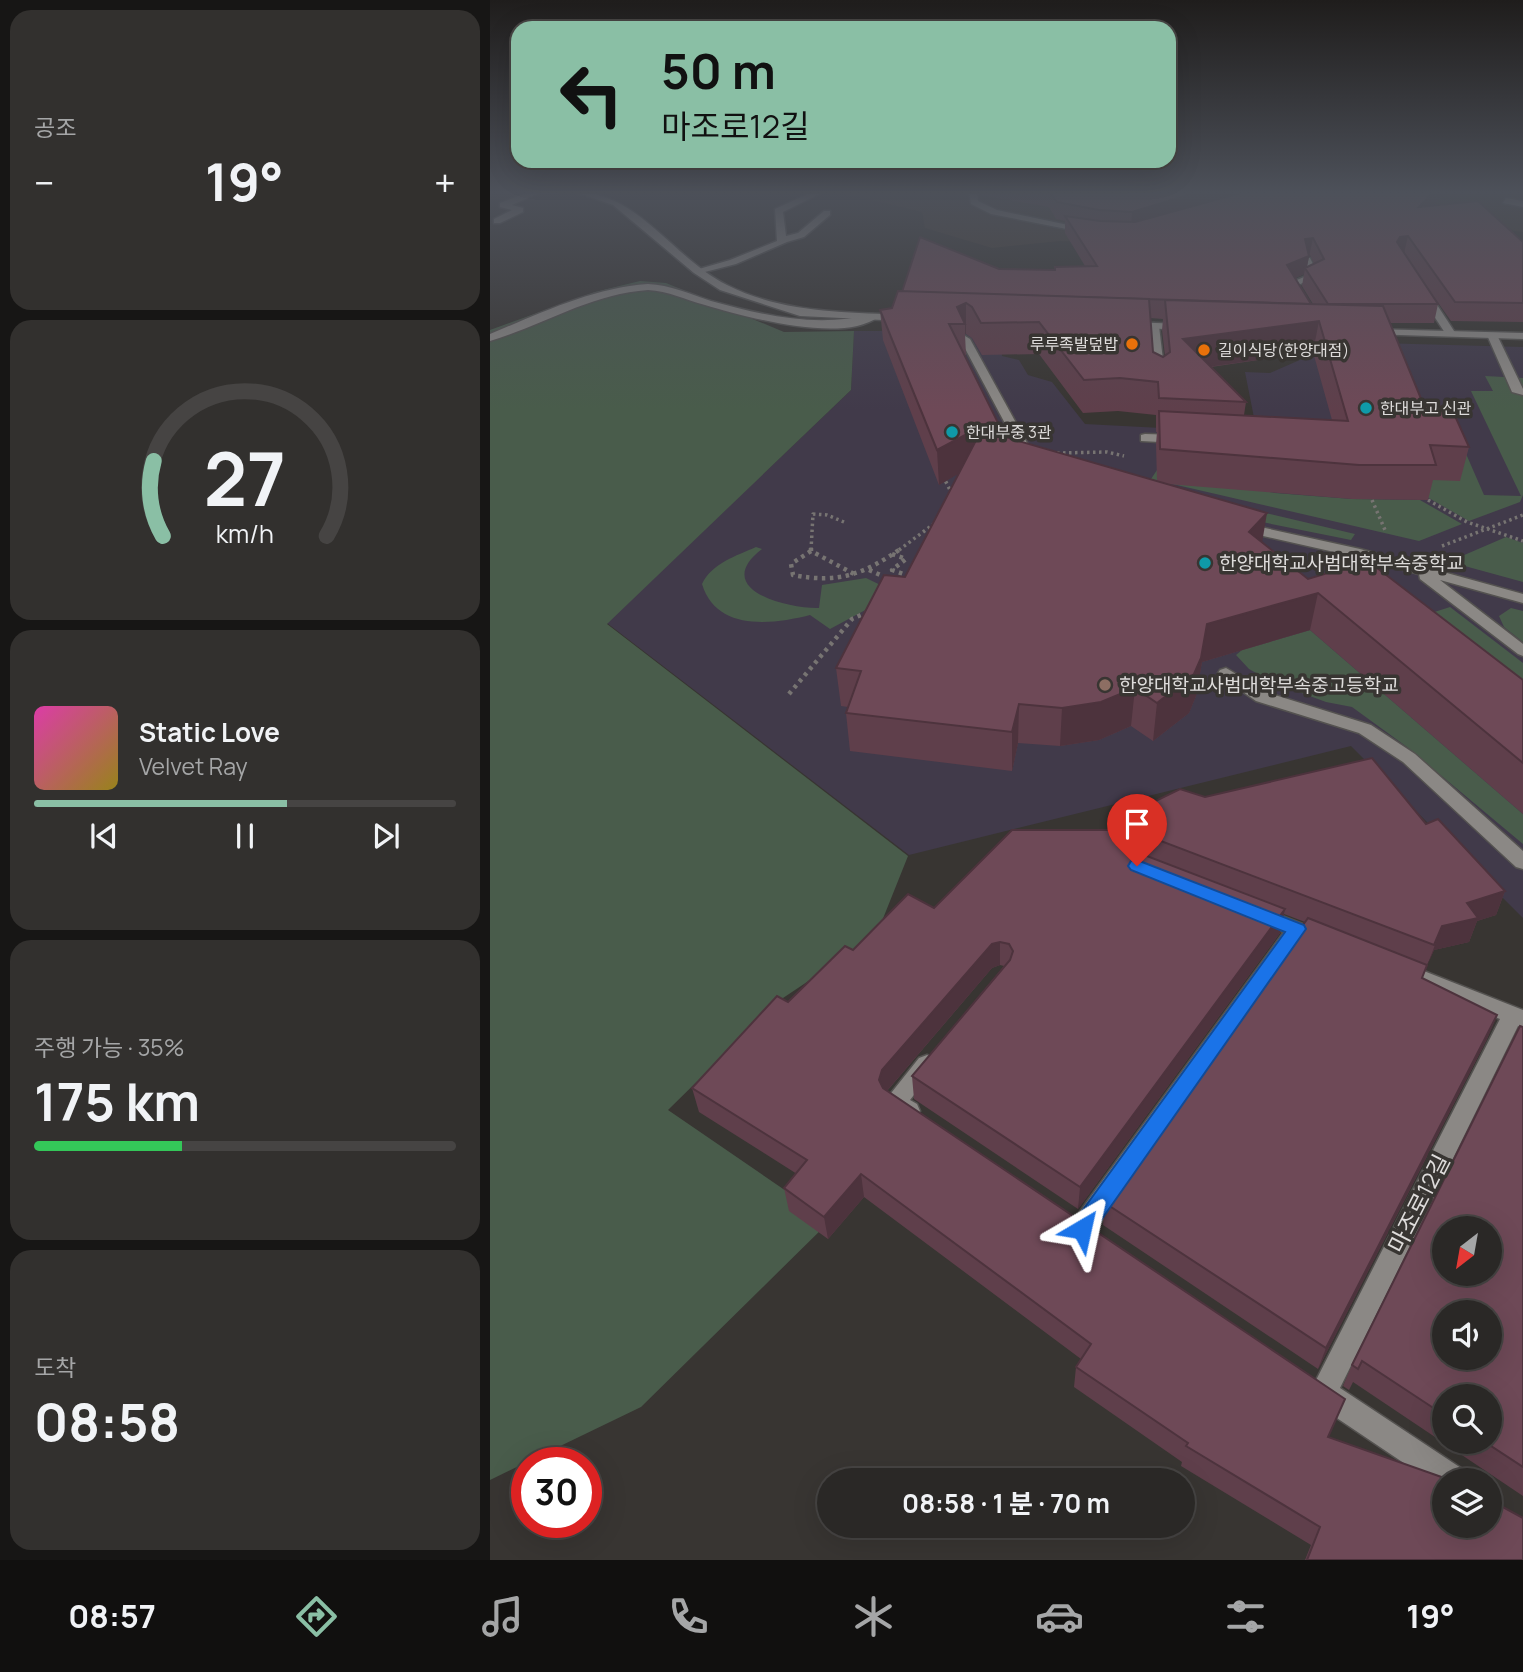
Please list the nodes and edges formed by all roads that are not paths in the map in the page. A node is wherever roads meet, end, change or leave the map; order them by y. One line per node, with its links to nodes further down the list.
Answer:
1 (689, 265): 4 (street)
2 (721, 265): 4 (street)
3 (1309, 265): 6 (street)
4 (696, 271): 7 (street)
5 (1416, 280): 13 (street)
6 (1310, 313)
7 (873, 317): 8 (street); 16 (street)
8 (915, 318)
9 (1114, 325): 10 (street)
10 (1154, 326): 11 (street); 18 (street)
11 (1196, 327)
12 (1368, 332): 13 (street)
13 (1451, 334): 14 (street)
14 (1492, 335): 15 (street); 19 (street)
15 (1523, 335)
16 (490, 338)
17 (965, 339): 22 (street)
18 (1159, 384)
19 (1523, 392)
20 (1144, 438): 21 (street)
21 (1197, 440)
22 (1048, 472)
23 (1231, 524): 24 (street)
24 (1417, 570): 25 (street); 26 (street)
25 (1523, 599)
26 (1523, 651)
27 (1226, 673): 28 (street)
28 (1523, 862)
29 (1236, 905): 30 (street)
30 (1297, 929): 31 (street); 37 (street)
31 (1335, 944)
32 (1386, 964): 33 (street, 마조로12길)
33 (1518, 1017): 40 (street, 마조로12길)
34 (939, 1049): 35 (street)
35 (928, 1124)
36 (1060, 1214): 37 (street)
37 (1082, 1229): 38 (street)
38 (1105, 1245)
39 (1301, 1377): 40 (street)
40 (1324, 1392): 41 (street)
41 (1436, 1468)

